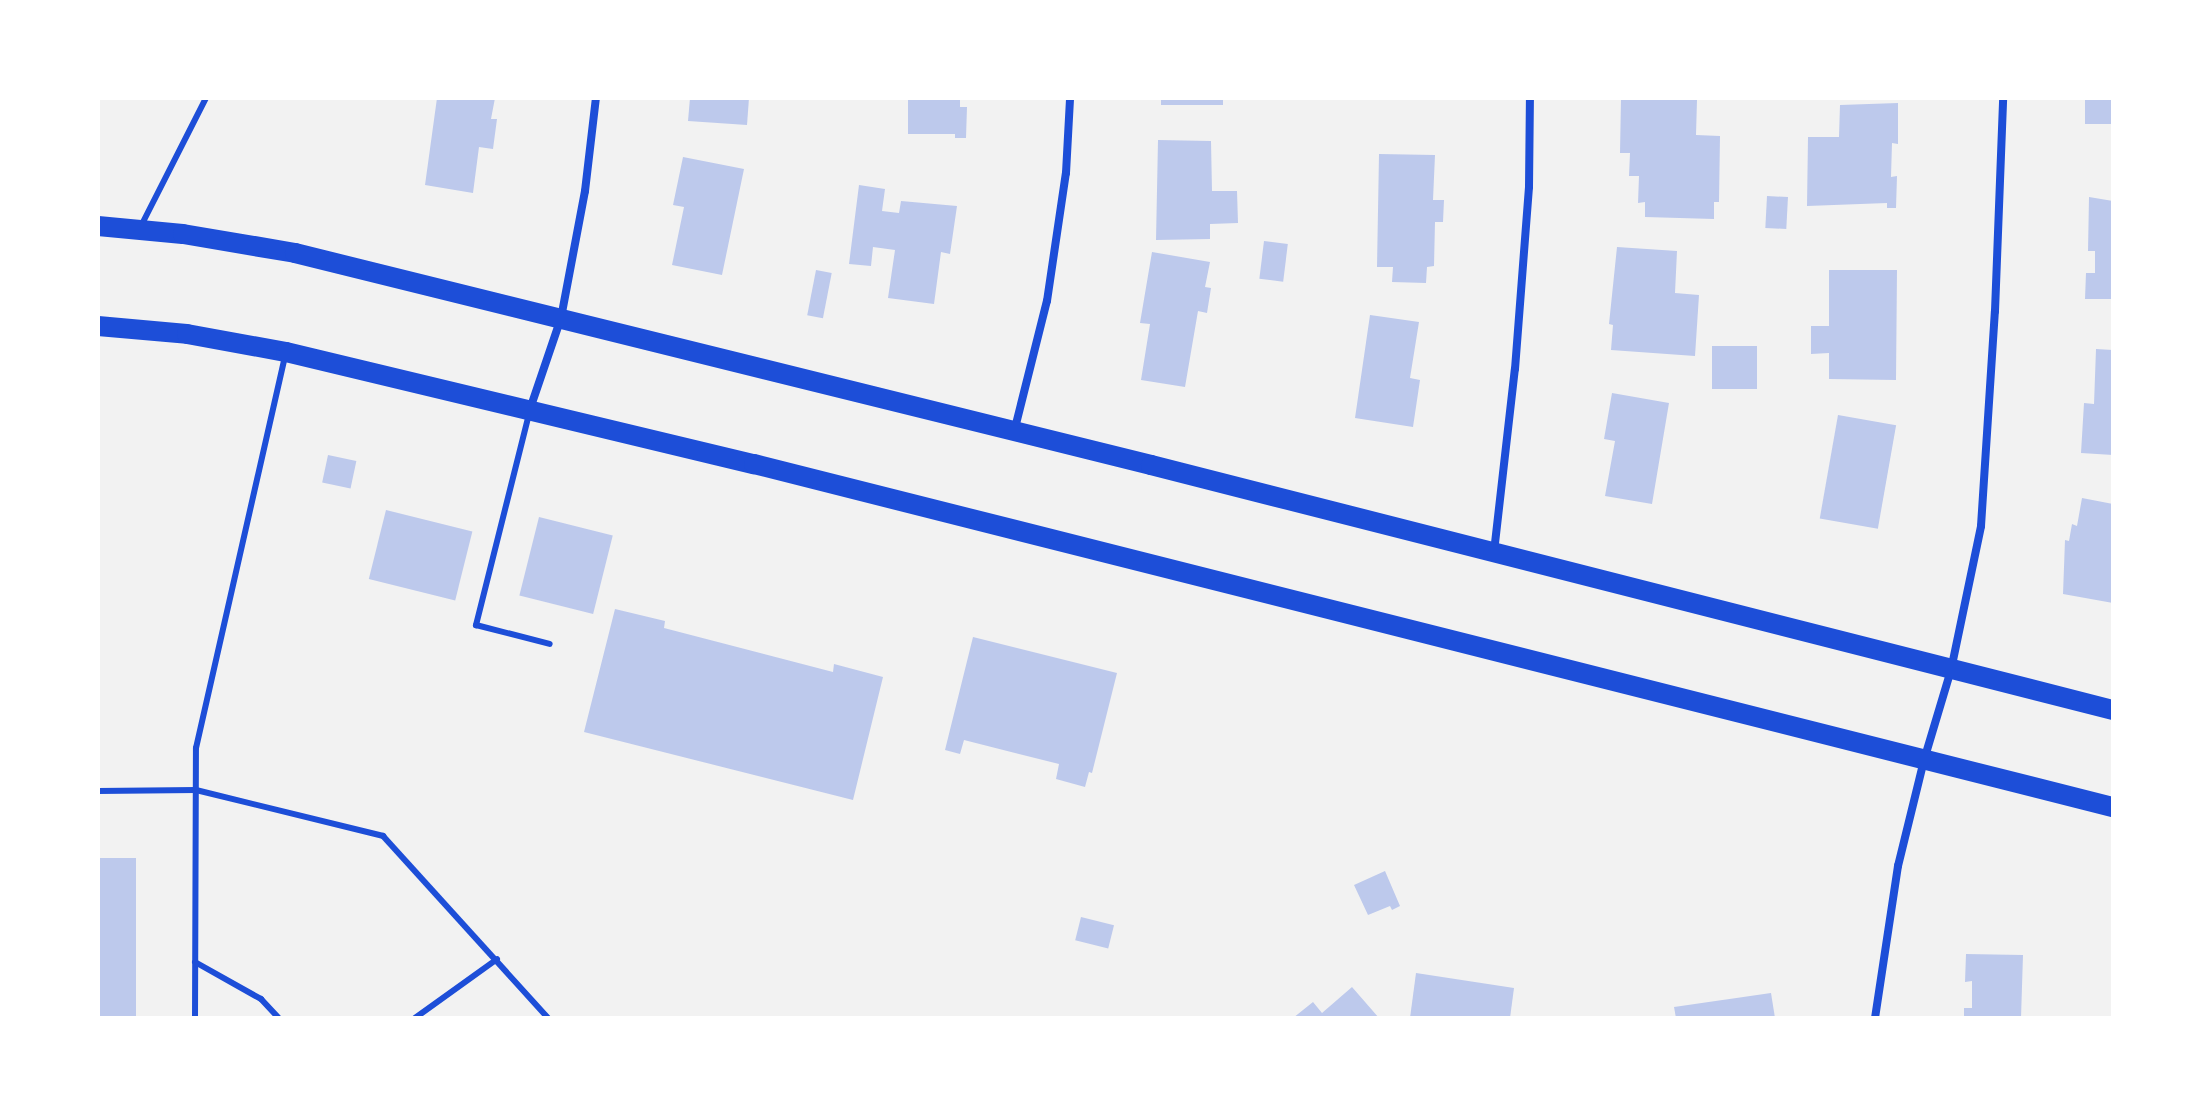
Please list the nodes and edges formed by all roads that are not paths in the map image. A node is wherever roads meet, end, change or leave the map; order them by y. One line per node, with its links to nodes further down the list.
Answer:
1 (206, 98): 7 (lane)
2 (596, 98): 8 (street)
3 (1070, 98): 12 (street)
4 (1530, 98): 13 (street)
5 (2003, 98): 15 (street)
6 (98, 226): 7 (main road)
7 (139, 229): 8 (main road)
8 (561, 318): 11 (street); 12 (main road)
9 (98, 326): 10 (main road)
10 (286, 352): 11 (main road); 18 (lane)
11 (529, 411): 14 (lane); 17 (main road)
12 (1014, 432): 13 (main road)
13 (1494, 552): 15 (main road)
14 (550, 644)
15 (1951, 670): 16 (main road); 17 (street)
16 (2113, 710)
17 (1924, 760): 20 (main road); 27 (street)
18 (196, 790): 19 (lane); 21 (lane); 22 (lane)
19 (98, 791)
20 (2113, 807)
21 (497, 959): 25 (lane); 26 (lane)
22 (195, 962): 23 (lane); 24 (lane)
23 (195, 1018)
24 (279, 1018)
25 (415, 1018)
26 (548, 1018)
27 (1875, 1018)

